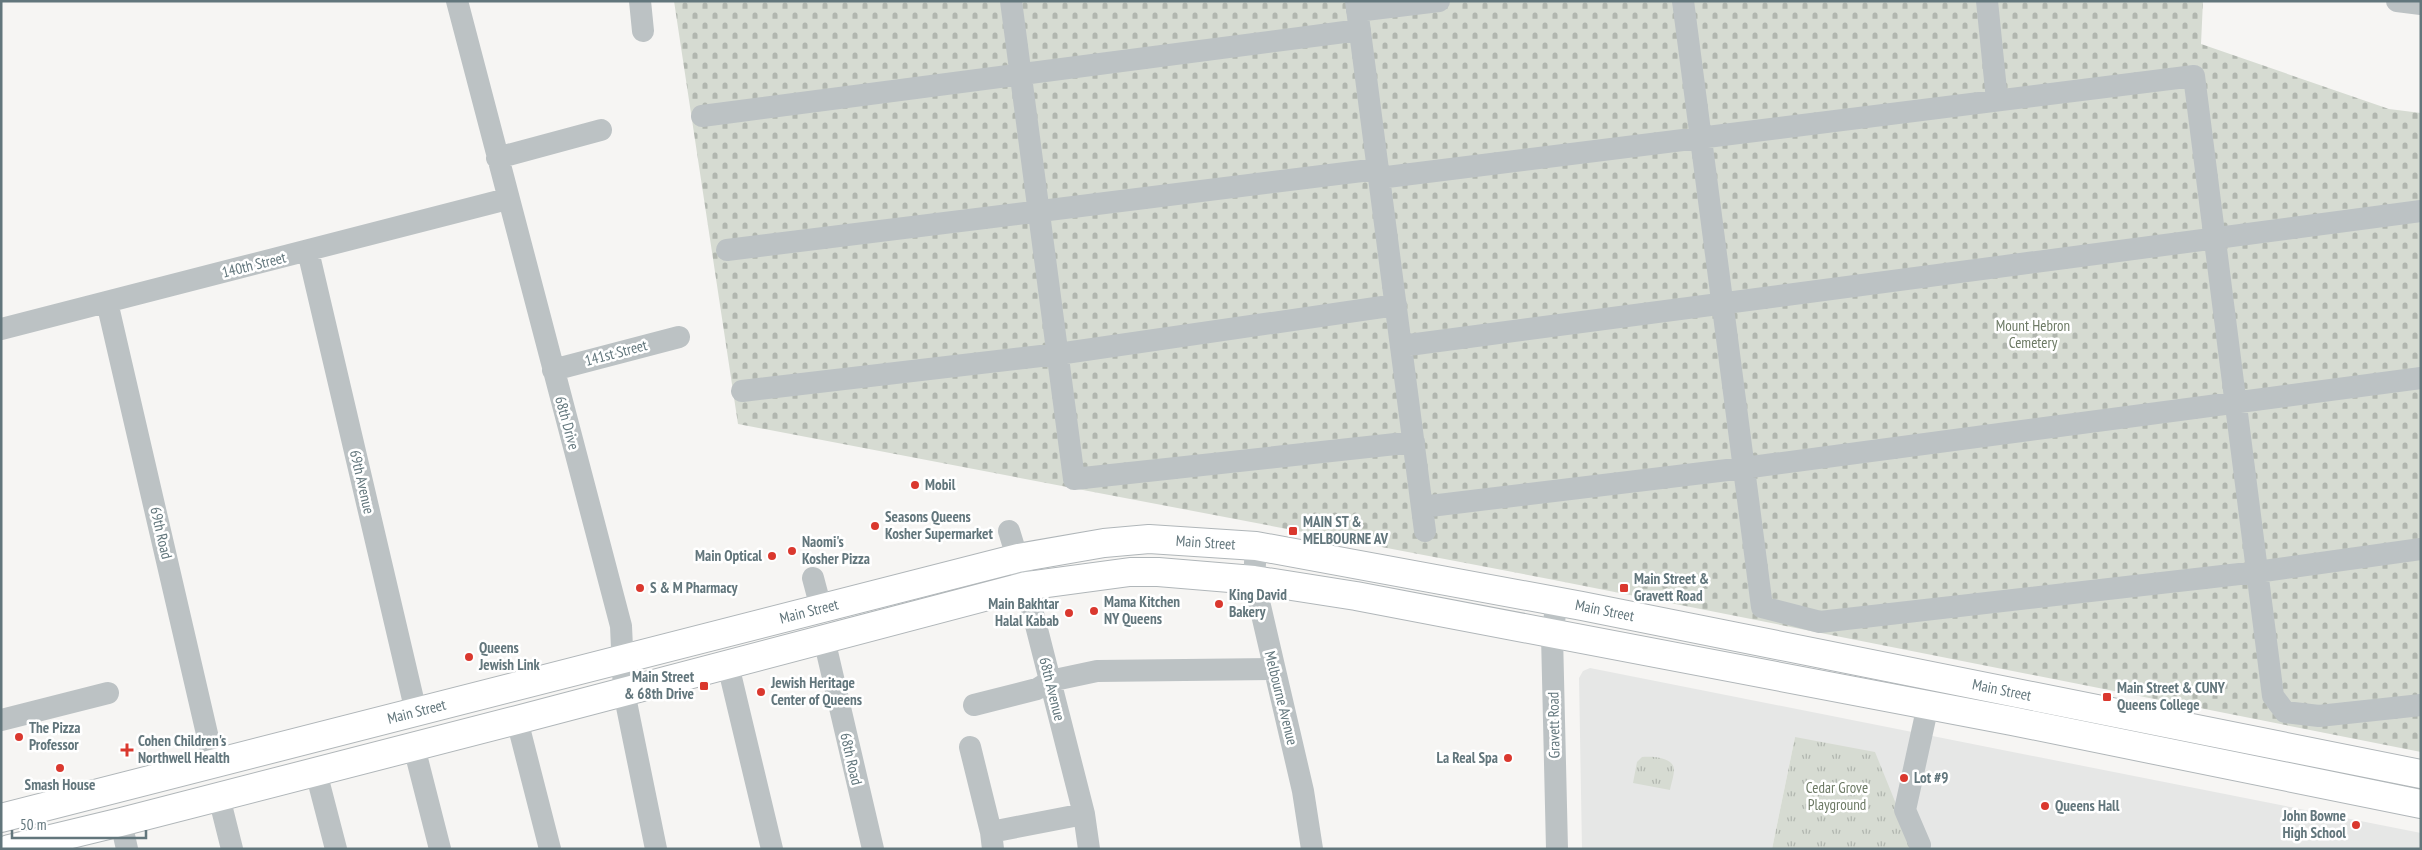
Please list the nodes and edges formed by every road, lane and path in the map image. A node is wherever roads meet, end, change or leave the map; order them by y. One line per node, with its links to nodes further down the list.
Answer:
1 (457, 1): 16 (street, 68th Drive)
2 (640, 1): 10 (street)
3 (1011, 1): 11 (street)
4 (1439, 1): 9 (street)
5 (1683, 1): 15 (street)
6 (1987, 1): 12 (street)
7 (2397, 1): 8 (street)
8 (2421, 4)
9 (1358, 14): 11 (street); 17 (street)
10 (644, 31)
11 (1021, 75): 13 (street); 20 (street)
12 (1996, 100): 15 (street); 21 (street)
13 (702, 116)
14 (601, 130): 16 (street)
15 (1701, 137): 17 (street); 25 (street)
16 (497, 158): 18 (street, 68th Drive)
17 (1378, 173): 20 (street); 26 (street)
18 (508, 199): 23 (street, 140th Street); 31 (street, 68th Drive)
19 (2421, 211): 21 (street)
20 (1039, 212): 22 (street); 30 (street)
21 (2215, 238): 25 (street); 34 (street)
22 (727, 250)
23 (308, 251): 24 (street, 140th Street); 60 (street, 69th Avenue)
24 (107, 302): 27 (street, 140th Street); 65 (street, 69th Road)
25 (1723, 304): 29 (street); 36 (street)
26 (1396, 305): 29 (street); 30 (street)
27 (1, 329)
28 (679, 337): 31 (street, 141st Street)
29 (1401, 346): 35 (street)
30 (1058, 354): 33 (street); 35 (street)
31 (553, 370): 51 (street, 68th Drive)
32 (2421, 378): 34 (street)
33 (742, 391)
34 (2235, 402): 36 (street); 43 (street)
35 (1414, 442): 37 (street)
36 (1744, 468): 37 (street); 43 (street)
37 (1422, 506): 39 (street)
38 (1009, 531): 42 (street, 68th Avenue)
39 (1426, 531)
40 (1256, 546): 42 (main road, Main Street); 45 (street, Melbourne Avenue); 47 (main road, Main Street)
41 (2421, 550): 43 (street)
42 (1018, 558): 46 (street, 68th Avenue); 48 (main road, Main Street)
43 (2257, 572): 59 (street)
44 (813, 578): 48 (street)
45 (1254, 580): 46 (main road, Main Street); 49 (main road, Main Street); 53 (street, Melbourne Avenue)
46 (1026, 586): 50 (main road, Main Street); 54 (street, 68th Avenue)
47 (1557, 601): 49 (street, Gravett Road); 67 (main road, Main Street)
48 (821, 608): 51 (main road, Main Street)
49 (1552, 635): 58 (main road, Main Street); 86 (street, Gravett Road)
50 (824, 639): 52 (main road, Main Street); 83 (street, 68th Road)
51 (622, 660): 55 (street, 68th Drive); 60 (main road, Main Street)
52 (728, 665): 55 (main road, Main Street); 82 (street)
53 (1274, 669): 54 (street); 85 (street, Melbourne Avenue)
54 (1050, 681): 57 (street); 71 (street, 68th Avenue)
55 (624, 692): 62 (main road, Main Street); 81 (street, 68th Drive)
56 (108, 694): 61 (street)
57 (974, 705)
58 (1928, 705): 69 (main road, Main Street); 74 (street)
59 (2421, 705)
60 (416, 712): 65 (main road, Main Street)
61 (1, 720)
62 (517, 720): 64 (main road, Main Street); 80 (street)
63 (970, 746): 73 (street)
64 (414, 747): 66 (main road, Main Street); 79 (street)
65 (214, 764): 70 (main road, Main Street)
66 (316, 772): 68 (main road, Main Street); 78 (street)
67 (2421, 774)
68 (219, 797): 72 (main road, Main Street); 77 (street)
69 (2421, 804)
70 (2, 814): 75 (street)
71 (1084, 814): 73 (street); 84 (street, 68th Avenue)
72 (121, 822): 75 (main road, Main Street); 76 (street)
73 (992, 840)
74 (1920, 845)
75 (10, 849)
76 (127, 849)
77 (232, 849)
78 (336, 849)
79 (440, 849)
80 (550, 849)
81 (656, 849)
82 (772, 849)
83 (873, 849)
84 (1088, 849)
85 (1312, 849)
86 (1557, 849)

